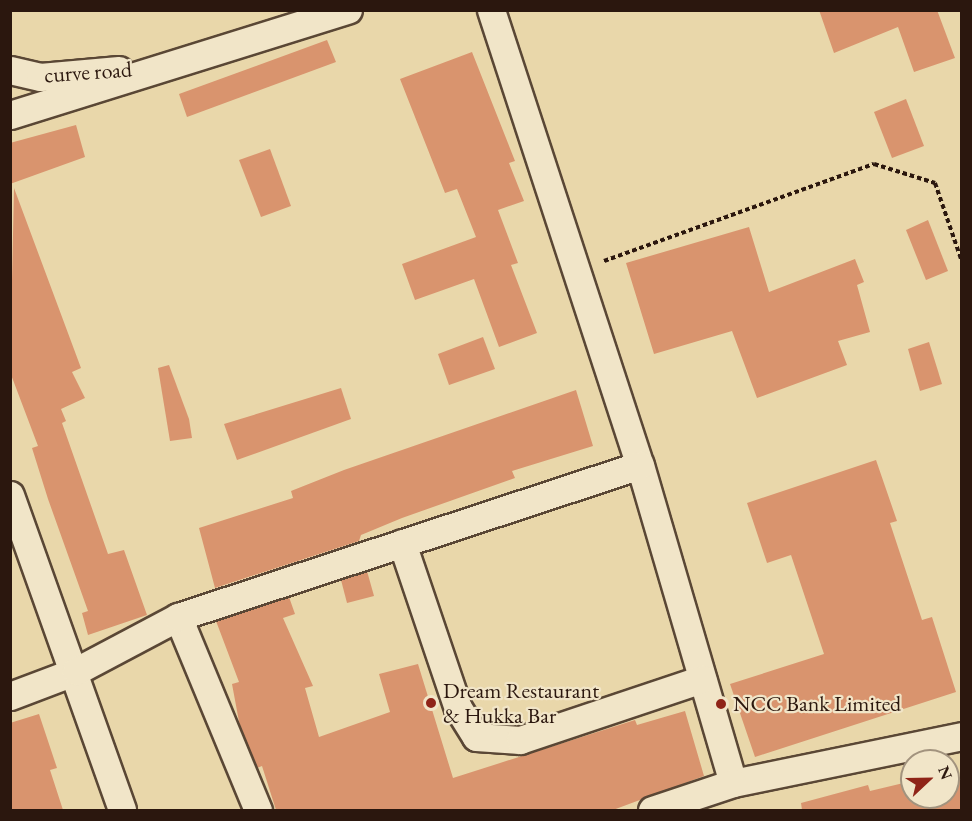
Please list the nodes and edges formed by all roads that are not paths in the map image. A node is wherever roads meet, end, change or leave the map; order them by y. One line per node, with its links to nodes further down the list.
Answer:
1 (348, 10): 3 (street)
2 (491, 10): 6 (street)
3 (167, 66): 4 (street, curve road); 5 (street)
4 (10, 69)
5 (10, 116)
6 (640, 465): 8 (street); 11 (street)
7 (10, 495): 10 (street)
8 (402, 543): 9 (street); 11 (street)
9 (178, 617): 10 (street); 16 (street)
10 (76, 671): 12 (street); 15 (street)
11 (702, 678): 14 (street)
12 (10, 696)
13 (962, 736): 14 (street)
14 (733, 783): 17 (street)
15 (117, 809)
16 (258, 810)
17 (652, 810)

